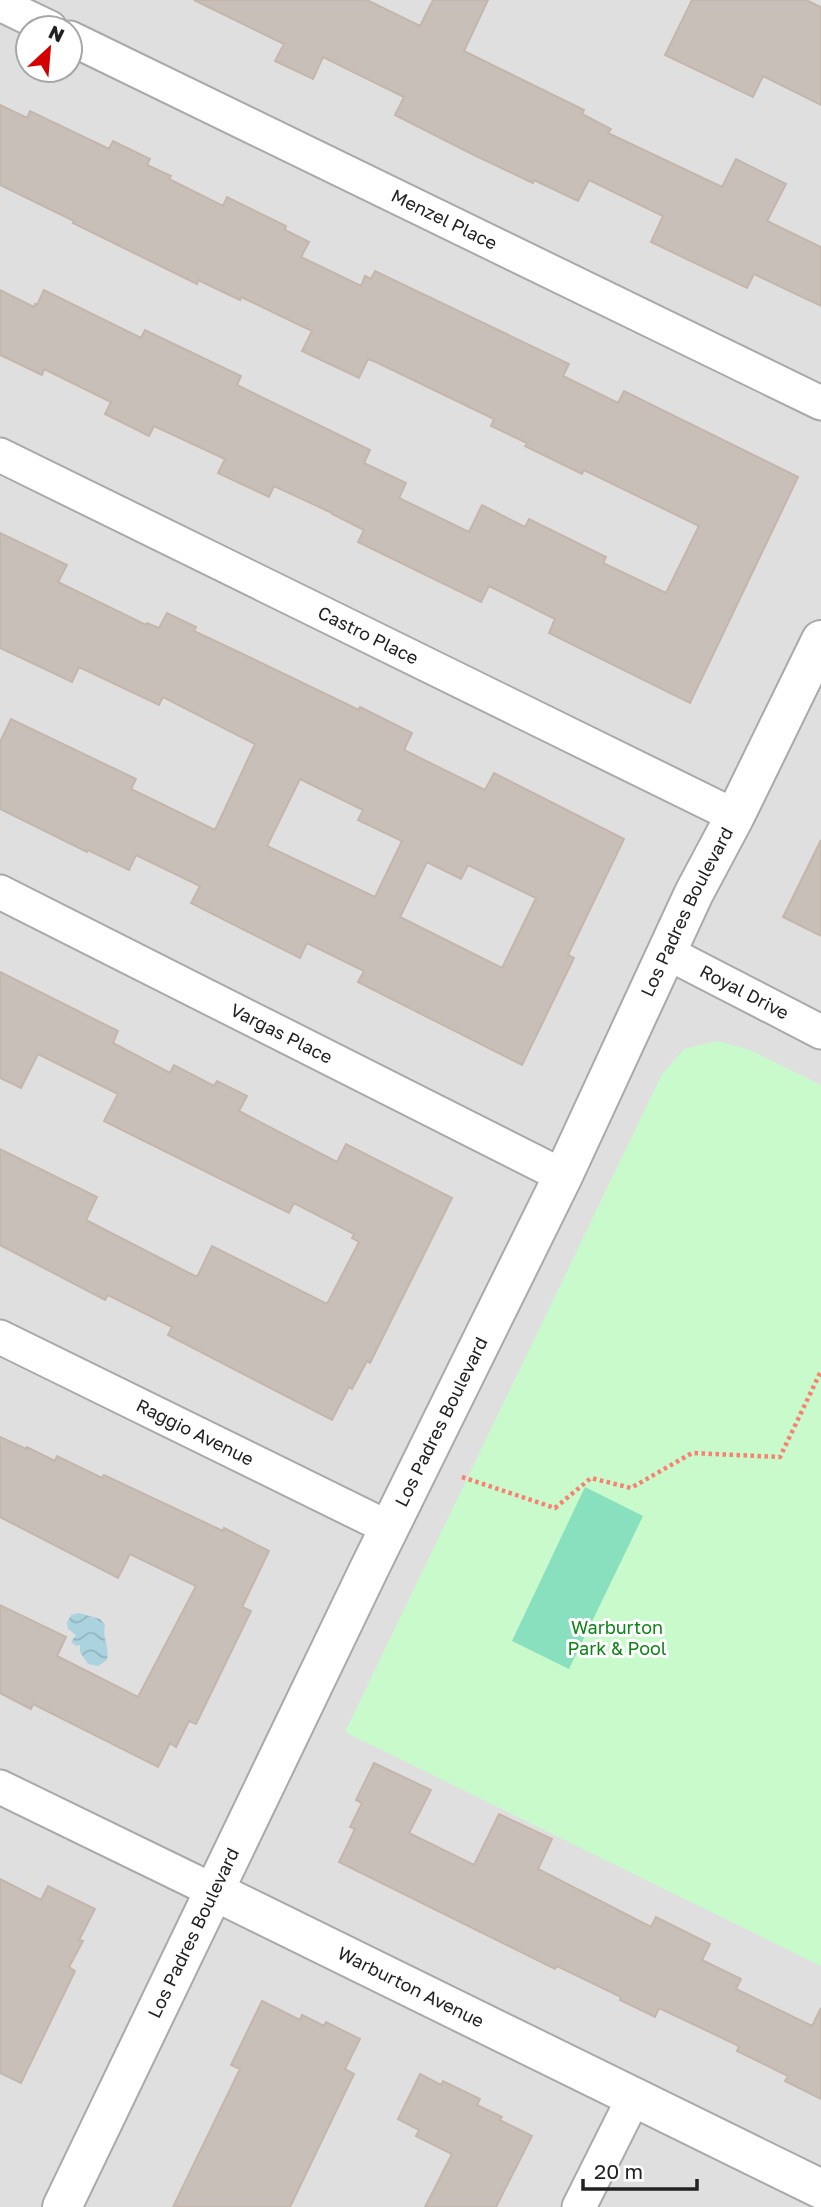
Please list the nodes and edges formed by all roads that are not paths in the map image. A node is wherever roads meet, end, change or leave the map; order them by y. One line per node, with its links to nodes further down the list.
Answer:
1 (0, 4): 2 (street)
2 (21, 14)
3 (84, 45): 4 (street, Menzel Place)
4 (821, 403)
5 (0, 455): 7 (street, Castro Place)
6 (821, 640): 7 (street, Los Padres Boulevard)
7 (735, 817): 9 (street, Los Padres Boulevard)
8 (0, 892): 11 (street, Vargas Place)
9 (666, 952): 10 (street, Royal Drive); 11 (street, Los Padres Boulevard)
10 (821, 1032)
11 (563, 1177): 13 (street, Los Padres Boulevard)
12 (0, 1338): 13 (street, Raggio Avenue)
13 (389, 1528): 15 (street, Los Padres Boulevard)
14 (0, 1787): 15 (street, Warburton Avenue)
15 (214, 1891): 16 (street, Warburton Avenue); 18 (street, Los Padres Boulevard)
16 (634, 2097): 17 (street, Warburton Avenue); 19 (street)
17 (821, 2189)
18 (62, 2207)
19 (579, 2207)

